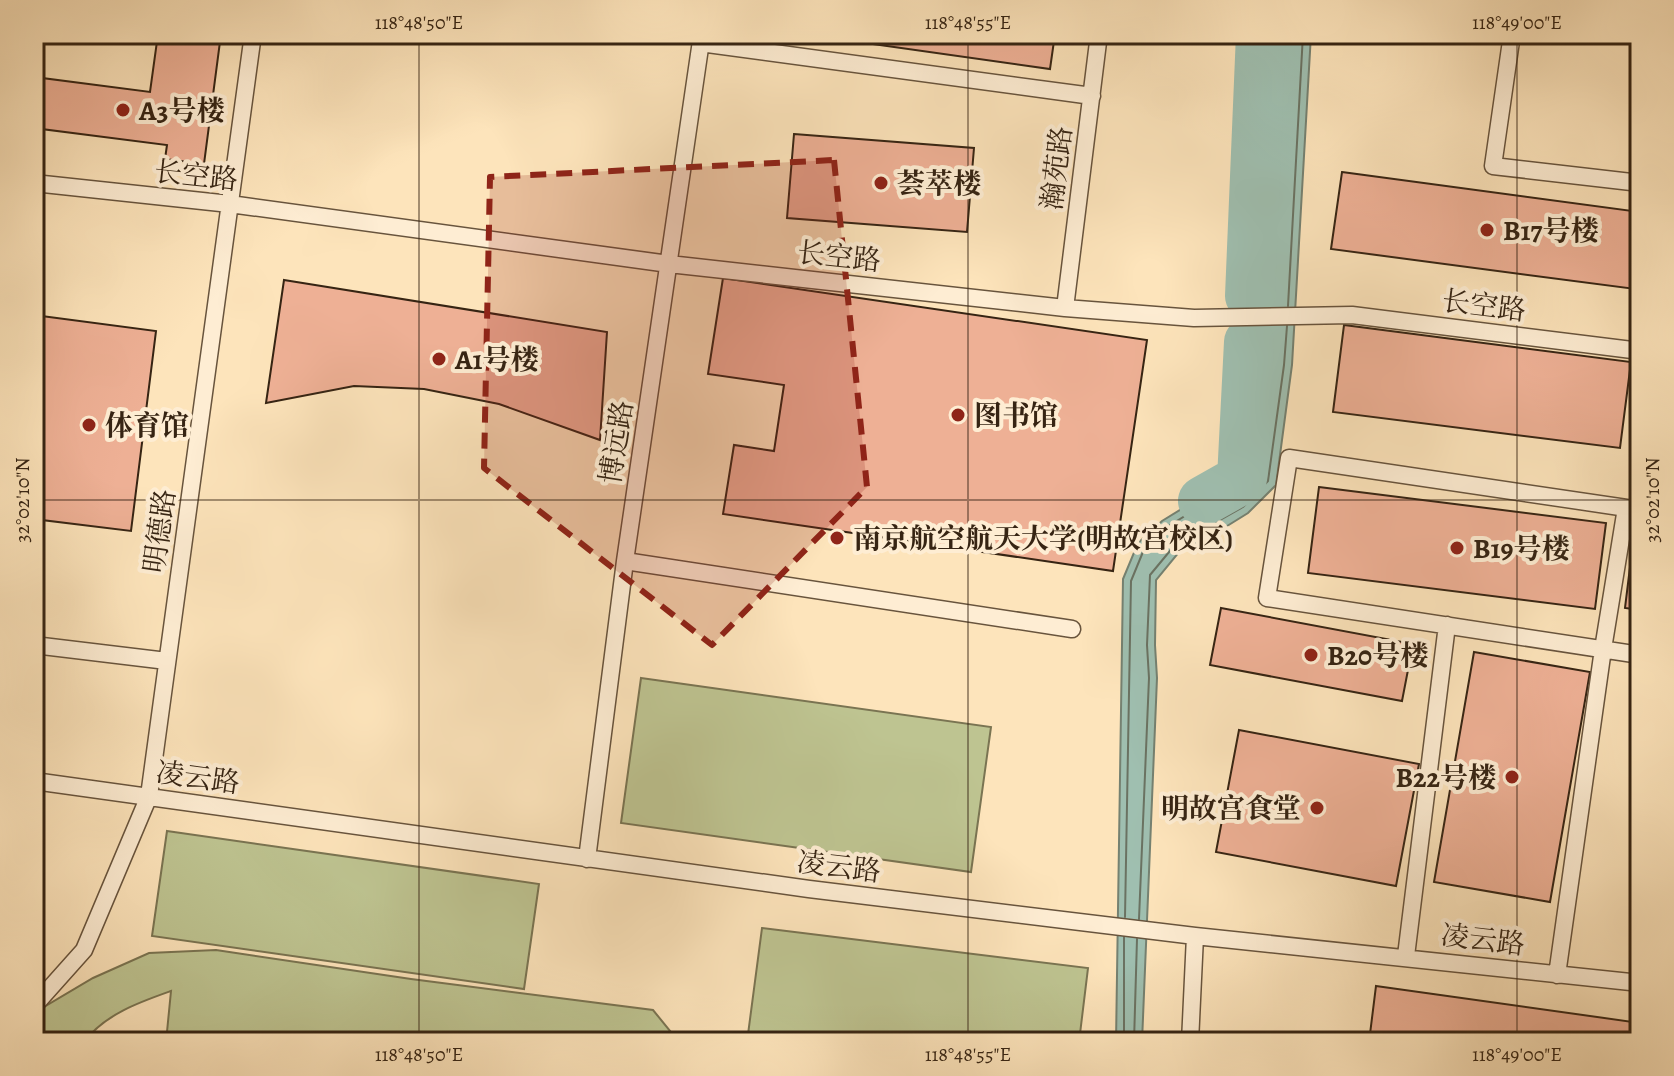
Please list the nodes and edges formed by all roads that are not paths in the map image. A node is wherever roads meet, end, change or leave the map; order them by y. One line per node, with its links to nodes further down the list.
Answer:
1 (253, 34): 8 (lane, 明德路)
2 (1099, 34): 5 (lane, 瀚苑路)
3 (1512, 34): 7 (lane)
4 (701, 38): 5 (lane); 9 (lane, 博远路)
5 (1092, 96): 10 (lane, 瀚苑路)
6 (34, 183): 8 (lane, 长空路)
7 (1640, 183)
8 (230, 204): 9 (lane, 长空路); 19 (lane, 明德路)
9 (669, 264): 10 (lane, 长空路); 13 (lane, 博远路)
10 (1065, 308): 11 (lane, 长空路)
11 (1640, 351)
12 (1633, 509): 14 (lane); 17 (lane)
13 (625, 561): 15 (lane); 22 (lane, 博远路)
14 (1447, 625): 17 (lane); 24 (lane)
15 (1072, 629)
16 (34, 645): 19 (lane)
17 (1603, 649): 18 (lane); 25 (lane)
18 (1640, 655)
19 (167, 661): 21 (lane, 明德路)
20 (34, 781): 21 (lane, 凌云路)
21 (149, 796): 22 (lane, 凌云路); 27 (lane, 明德路)
22 (587, 859): 23 (lane, 凌云路)
23 (1195, 936): 24 (lane, 凌云路); 28 (lane)
24 (1406, 956): 25 (lane, 凌云路)
25 (1557, 975): 26 (lane, 凌云路)
26 (1640, 983)
27 (34, 1006)
28 (1190, 1042)

